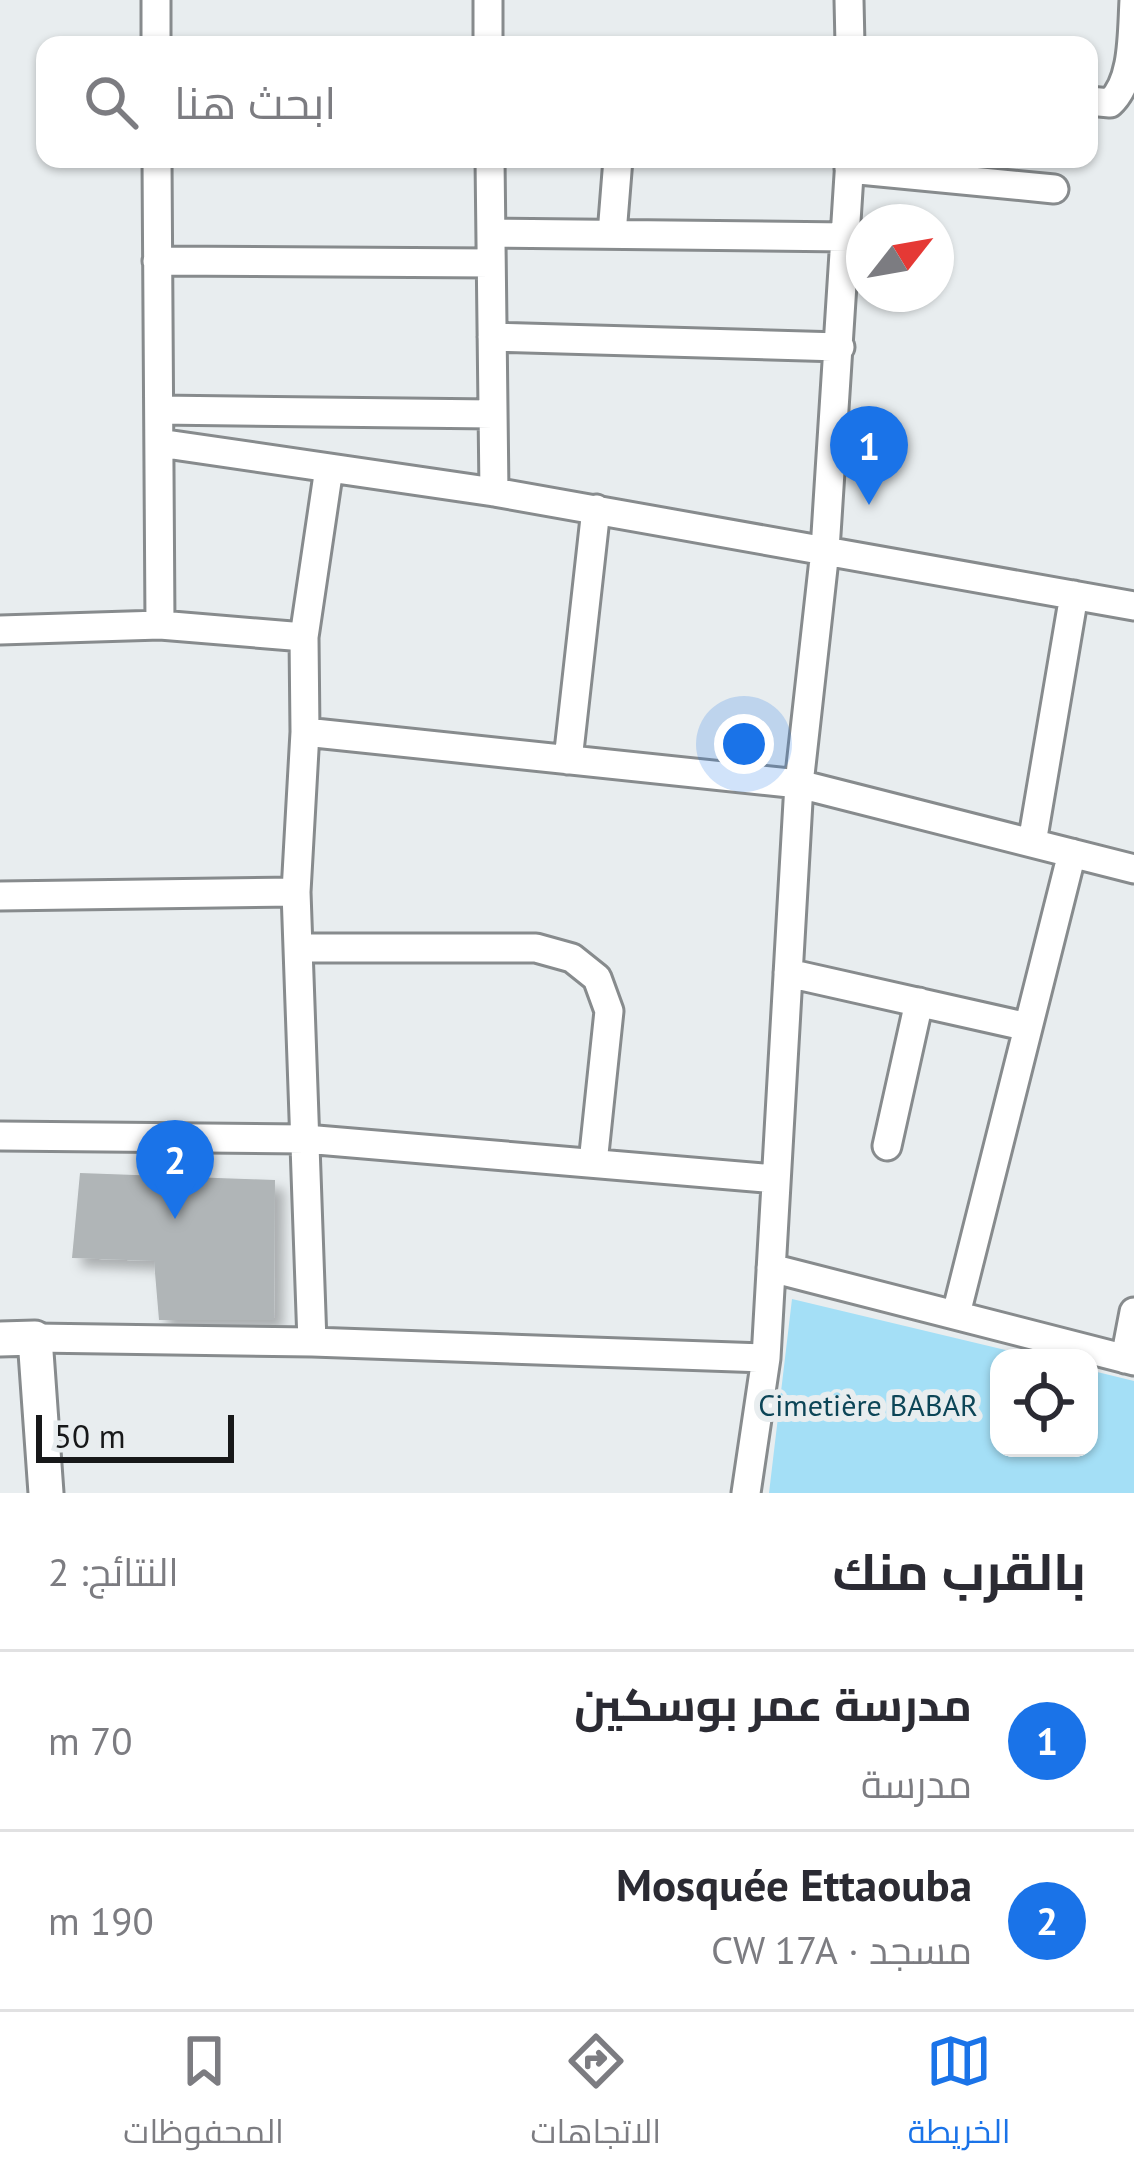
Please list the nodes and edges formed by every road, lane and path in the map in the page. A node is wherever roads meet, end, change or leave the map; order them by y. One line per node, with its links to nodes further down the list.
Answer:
1 (156, 0): 5 (street)
2 (488, 0): 6 (street)
3 (849, 0): 7 (street)
4 (1134, 0): 8 (street)
5 (156, 36)
6 (488, 36)
7 (850, 36)
8 (1098, 102)
9 (157, 168): 19 (street)
10 (490, 168): 16 (street)
11 (617, 168): 17 (street)
12 (850, 168): 15 (street)
13 (883, 168): 14 (street)
14 (1054, 189)
15 (849, 204)
16 (491, 233): 17 (street); 20 (street)
17 (612, 234): 18 (street)
18 (846, 237)
19 (158, 261): 20 (street); 24 (street)
20 (491, 263): 22 (street)
21 (846, 264): 23 (street)
22 (492, 337): 23 (street); 25 (street)
23 (840, 347): 30 (street)
24 (159, 410): 25 (street); 26 (street)
25 (493, 414): 28 (street)
26 (159, 443): 27 (street); 33 (street)
27 (329, 468): 28 (street); 35 (street)
28 (494, 492): 29 (street)
29 (596, 509): 30 (street); 37 (street)
30 (824, 550): 31 (street); 38 (street)
31 (1074, 595): 32 (street); 39 (street)
32 (1134, 606)
33 (160, 625): 34 (street); 35 (street)
34 (0, 630)
35 (304, 637): 36 (street)
36 (305, 733): 37 (street); 42 (street)
37 (568, 760): 38 (street)
38 (799, 784): 39 (street); 45 (street)
39 (1032, 843): 40 (street)
40 (1072, 853): 41 (street); 47 (street)
41 (1134, 869)
42 (296, 892): 43 (street); 44 (street)
43 (0, 896)
44 (298, 948): 49 (street); 51 (street)
45 (788, 973): 46 (street); 52 (street)
46 (920, 1002): 47 (street); 50 (street)
47 (1028, 1027): 55 (street)
48 (0, 1136): 49 (street)
49 (305, 1139): 51 (street); 58 (street)
50 (887, 1146)
51 (593, 1163): 52 (street)
52 (776, 1178): 53 (street)
53 (771, 1268): 55 (street); 59 (street)
54 (1134, 1312): 60 (street)
55 (956, 1314): 60 (street)
56 (35, 1338): 57 (main road); 58 (street); 61 (main road)
57 (0, 1339)
58 (312, 1342): 59 (street)
59 (766, 1358): 62 (street)
60 (1129, 1360)
61 (46, 1493)
62 (746, 1493)

